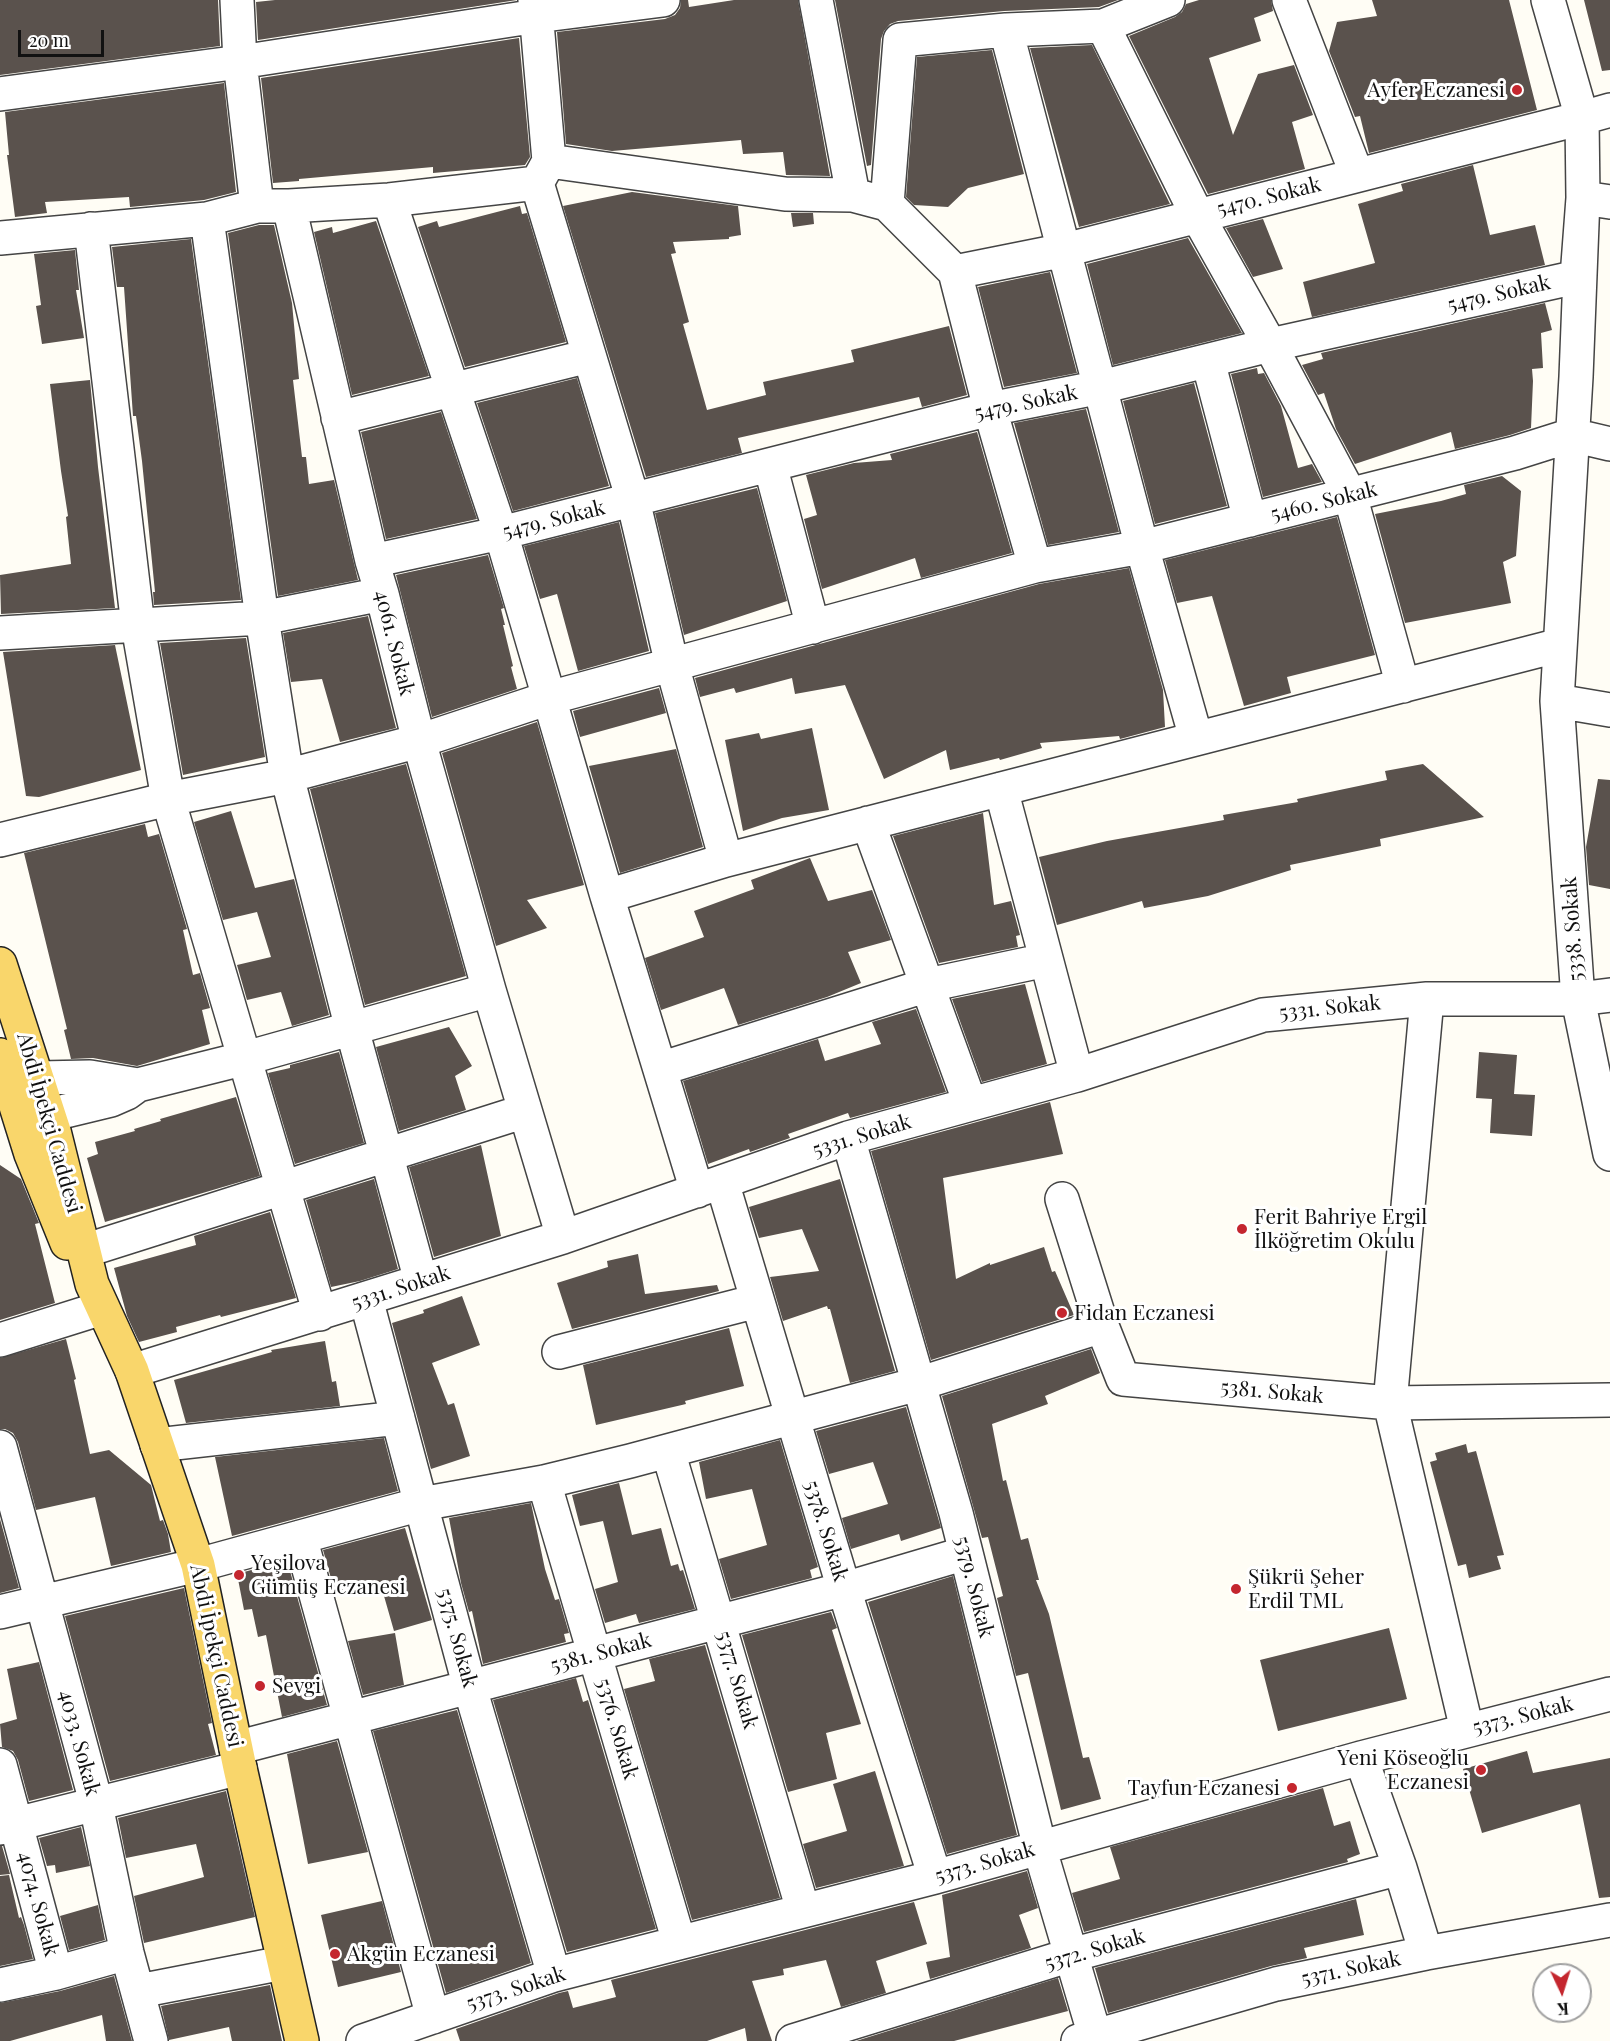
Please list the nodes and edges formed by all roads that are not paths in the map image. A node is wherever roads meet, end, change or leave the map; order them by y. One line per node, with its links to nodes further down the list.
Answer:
1 (237, 0): 10 (street)
2 (663, 0): 7 (street)
3 (816, 0): 15 (street)
4 (1166, 0): 8 (street)
5 (1289, 0): 14 (street)
6 (1548, 0): 12 (street)
7 (536, 8): 10 (street); 13 (street)
8 (1103, 26): 9 (street); 21 (street)
9 (1006, 30): 18 (street); 25 (street)
10 (240, 62): 11 (street); 19 (street)
11 (0, 94)
12 (1596, 114): 14 (street, 5470. Sokak); 17 (street)
13 (543, 172): 15 (street); 16 (street); 28 (street)
14 (1357, 175): 21 (street, 5470. Sokak)
15 (853, 195): 18 (street)
16 (389, 200): 20 (street); 31 (street, 5378. Sokak)
17 (1597, 200): 27 (street, 5479. Sokak); 34 (street, 5338. Sokak)
18 (887, 204): 26 (street)
19 (257, 206): 20 (street); 22 (street)
20 (289, 206): 33 (street, 4061. Sokak)
21 (1197, 215): 25 (street, 5470. Sokak); 27 (street)
22 (207, 219): 23 (street); 45 (street)
23 (91, 229): 24 (street); 46 (street)
24 (0, 238)
25 (1065, 250): 26 (street, 5470. Sokak); 30 (street)
26 (955, 272): 32 (street)
27 (1270, 345): 29 (street, 5479. Sokak); 37 (street)
28 (589, 356): 31 (street); 38 (street)
29 (1208, 361): 30 (street, 5479. Sokak); 39 (street)
30 (1101, 387): 32 (street, 5479. Sokak); 41 (street)
31 (453, 389): 33 (street); 40 (street, 5378. Sokak)
32 (990, 409): 36 (street, 5479. Sokak); 43 (street)
33 (338, 418): 42 (street, 4061. Sokak)
34 (1572, 435): 35 (street); 37 (street, 5460. Sokak); 49 (street, 5338. Sokak)
35 (1610, 444)
36 (770, 465): 38 (street, 5479. Sokak); 47 (street)
37 (1350, 495): 39 (street, 5460. Sokak); 51 (street)
38 (633, 500): 40 (street, 5479. Sokak); 50 (street)
39 (1250, 520): 41 (street, 5460. Sokak)
40 (501, 533): 42 (street, 5479. Sokak); 52 (street, 5378. Sokak)
41 (1142, 547): 43 (street, 5460. Sokak); 55 (street)
42 (372, 561): 44 (street, 4061. Sokak)
43 (1035, 566): 47 (street, 5460. Sokak)
44 (382, 594): 45 (street); 56 (street, 4061. Sokak)
45 (262, 618): 46 (street); 57 (street)
46 (138, 626): 48 (street); 59 (street)
47 (813, 627): 50 (street, 5460. Sokak)
48 (0, 633)
49 (1560, 645): 51 (street); 53 (street, 5338. Sokak)
50 (672, 665): 52 (street, 5460. Sokak); 62 (street)
51 (1402, 686): 55 (street)
52 (549, 699): 56 (street, 5460. Sokak); 63 (street, 5378. Sokak)
53 (1557, 701): 54 (street); 70 (street, 5338. Sokak)
54 (1610, 710)
55 (1196, 738): 58 (street)
56 (419, 741): 57 (street, 5460. Sokak); 67 (street, 4061. Sokak)
57 (287, 776): 59 (street, 5460. Sokak); 72 (street)
58 (1001, 789): 60 (street); 64 (street)
59 (168, 799): 61 (street, 5460. Sokak); 73 (street)
60 (868, 823): 62 (street); 66 (street)
61 (0, 840)
62 (726, 860): 63 (street)
63 (608, 896): 74 (street, 5378. Sokak)
64 (1046, 960): 66 (street); 75 (street)
65 (0, 964): 71 (main road, Abdi İpekçi Caddesi)
66 (928, 985): 74 (street); 79 (street)
67 (489, 990): 72 (street); 81 (street, 4061. Sokak)
68 (1610, 995): 70 (street, 5331. Sokak)
69 (1427, 999): 70 (street, 5331. Sokak); 75 (street, 5331. Sokak); 103 (street)
70 (1578, 999): 84 (street, 5338. Sokak)
71 (14, 1008): 76 (street); 77 (main road, Abdi İpekçi Caddesi)
72 (352, 1029): 73 (street); 85 (street)
73 (246, 1058): 78 (street); 88 (street)
74 (660, 1069): 87 (street, 5378. Sokak)
75 (1077, 1075): 79 (street, 5331. Sokak)
76 (72, 1076): 77 (street); 78 (street)
77 (12, 1077): 82 (main road, Abdi İpekçi Caddesi)
78 (138, 1084): 80 (street)
79 (970, 1103): 83 (street, 5331. Sokak)
80 (96, 1104): 82 (street); 86 (street)
81 (525, 1111): 85 (street); 90 (street, 4061. Sokak)
82 (17, 1127): 86 (main road, Abdi İpekçi Caddesi)
83 (848, 1138): 87 (street, 5331. Sokak); 101 (street, 5379. Sokak)
84 (1610, 1154)
85 (386, 1155): 88 (street); 92 (street)
86 (50, 1166): 91 (main road, Abdi İpekçi Caddesi); 93 (main road, Abdi İpekçi Caddesi)
87 (710, 1187): 90 (street, 5331. Sokak); 95 (street, 5378. Sokak)
88 (284, 1188): 91 (street); 96 (street)
89 (1062, 1199): 97 (street, 5381. Sokak)
90 (563, 1237): 92 (street, 5331. Sokak)
91 (84, 1251): 93 (main road, Abdi İpekçi Caddesi)
92 (421, 1281): 94 (street, 5331. Sokak)
93 (97, 1296): 98 (street); 100 (main road, Abdi İpekçi Caddesi)
94 (366, 1299): 96 (street, 5331. Sokak); 104 (street, 5375. Sokak)
95 (757, 1301): 99 (street); 105 (street, 5378. Sokak)
96 (320, 1314): 100 (street, 5331. Sokak)
97 (1102, 1326): 101 (street); 103 (street, 5381. Sokak)
98 (0, 1340)
99 (559, 1352)
100 (132, 1371): 106 (main road, Abdi İpekçi Caddesi)
101 (918, 1384): 105 (street); 112 (street, 5379. Sokak)
102 (1610, 1400): 103 (street, 5381. Sokak)
103 (1390, 1403): 122 (street)
104 (398, 1418): 106 (street); 110 (street, 5375. Sokak)
105 (792, 1418): 108 (street); 114 (street, 5378. Sokak)
106 (157, 1445): 113 (main road, Abdi İpekçi Caddesi)
107 (0, 1447): 115 (street, 4033. Sokak)
108 (668, 1451): 109 (street); 117 (street, 5377. Sokak)
109 (544, 1482): 110 (street); 118 (street, 5376. Sokak)
110 (421, 1504): 111 (street); 119 (street, 5375. Sokak)
111 (300, 1537): 113 (street); 121 (street)
112 (966, 1552): 114 (street, 5381. Sokak); 128 (street, 5379. Sokak)
113 (198, 1565): 115 (street); 123 (main road, Abdi İpekçi Caddesi)
114 (844, 1589): 117 (street, 5381. Sokak); 130 (street, 5378. Sokak)
115 (41, 1603): 116 (street); 126 (street, 4033. Sokak)
116 (0, 1612)
117 (720, 1621): 118 (street, 5381. Sokak); 131 (street, 5377. Sokak)
118 (594, 1654): 119 (street, 5381. Sokak); 133 (street, 5376. Sokak)
119 (470, 1688): 121 (street, 5381. Sokak); 139 (street, 5375. Sokak)
120 (1610, 1694): 122 (street, 5373. Sokak)
121 (350, 1718): 123 (street, 5381. Sokak); 142 (street)
122 (1467, 1730): 124 (street, 5373. Sokak)
123 (238, 1758): 126 (street, 5381. Sokak); 137 (main road, Abdi İpekçi Caddesi)
124 (1361, 1758): 128 (street, 5373. Sokak); 129 (street, 5371. Sokak)
125 (0, 1765): 127 (street, 4074. Sokak)
126 (95, 1803): 127 (street, 5381. Sokak); 134 (street, 4033. Sokak)
127 (8, 1826): 138 (street, 4074. Sokak)
128 (1040, 1847): 130 (street, 5373. Sokak); 136 (street, 5379. Sokak)
129 (1400, 1868): 135 (street, 5371. Sokak); 136 (street, 5372. Sokak)
130 (935, 1877): 131 (street, 5373. Sokak)
131 (803, 1910): 133 (street, 5373. Sokak)
132 (1610, 1920): 135 (street)
133 (680, 1942): 139 (street, 5373. Sokak)
134 (127, 1953): 138 (street); 141 (street, 4033. Sokak)
135 (1426, 1953): 143 (street, 5371. Sokak)
136 (1071, 1955): 143 (street, 5379. Sokak); 147 (street, 5372. Sokak)
137 (283, 1963): 141 (street); 145 (main road, Abdi İpekçi Caddesi)
138 (56, 1972): 140 (street)
139 (554, 1975): 142 (street, 5373. Sokak)
140 (0, 1985)
141 (139, 1991): 144 (street, 4033. Sokak)
142 (433, 2017): 146 (street, 5373. Sokak)
143 (1086, 2039)
144 (152, 2041)
145 (302, 2041)
146 (363, 2041)
147 (793, 2041)

